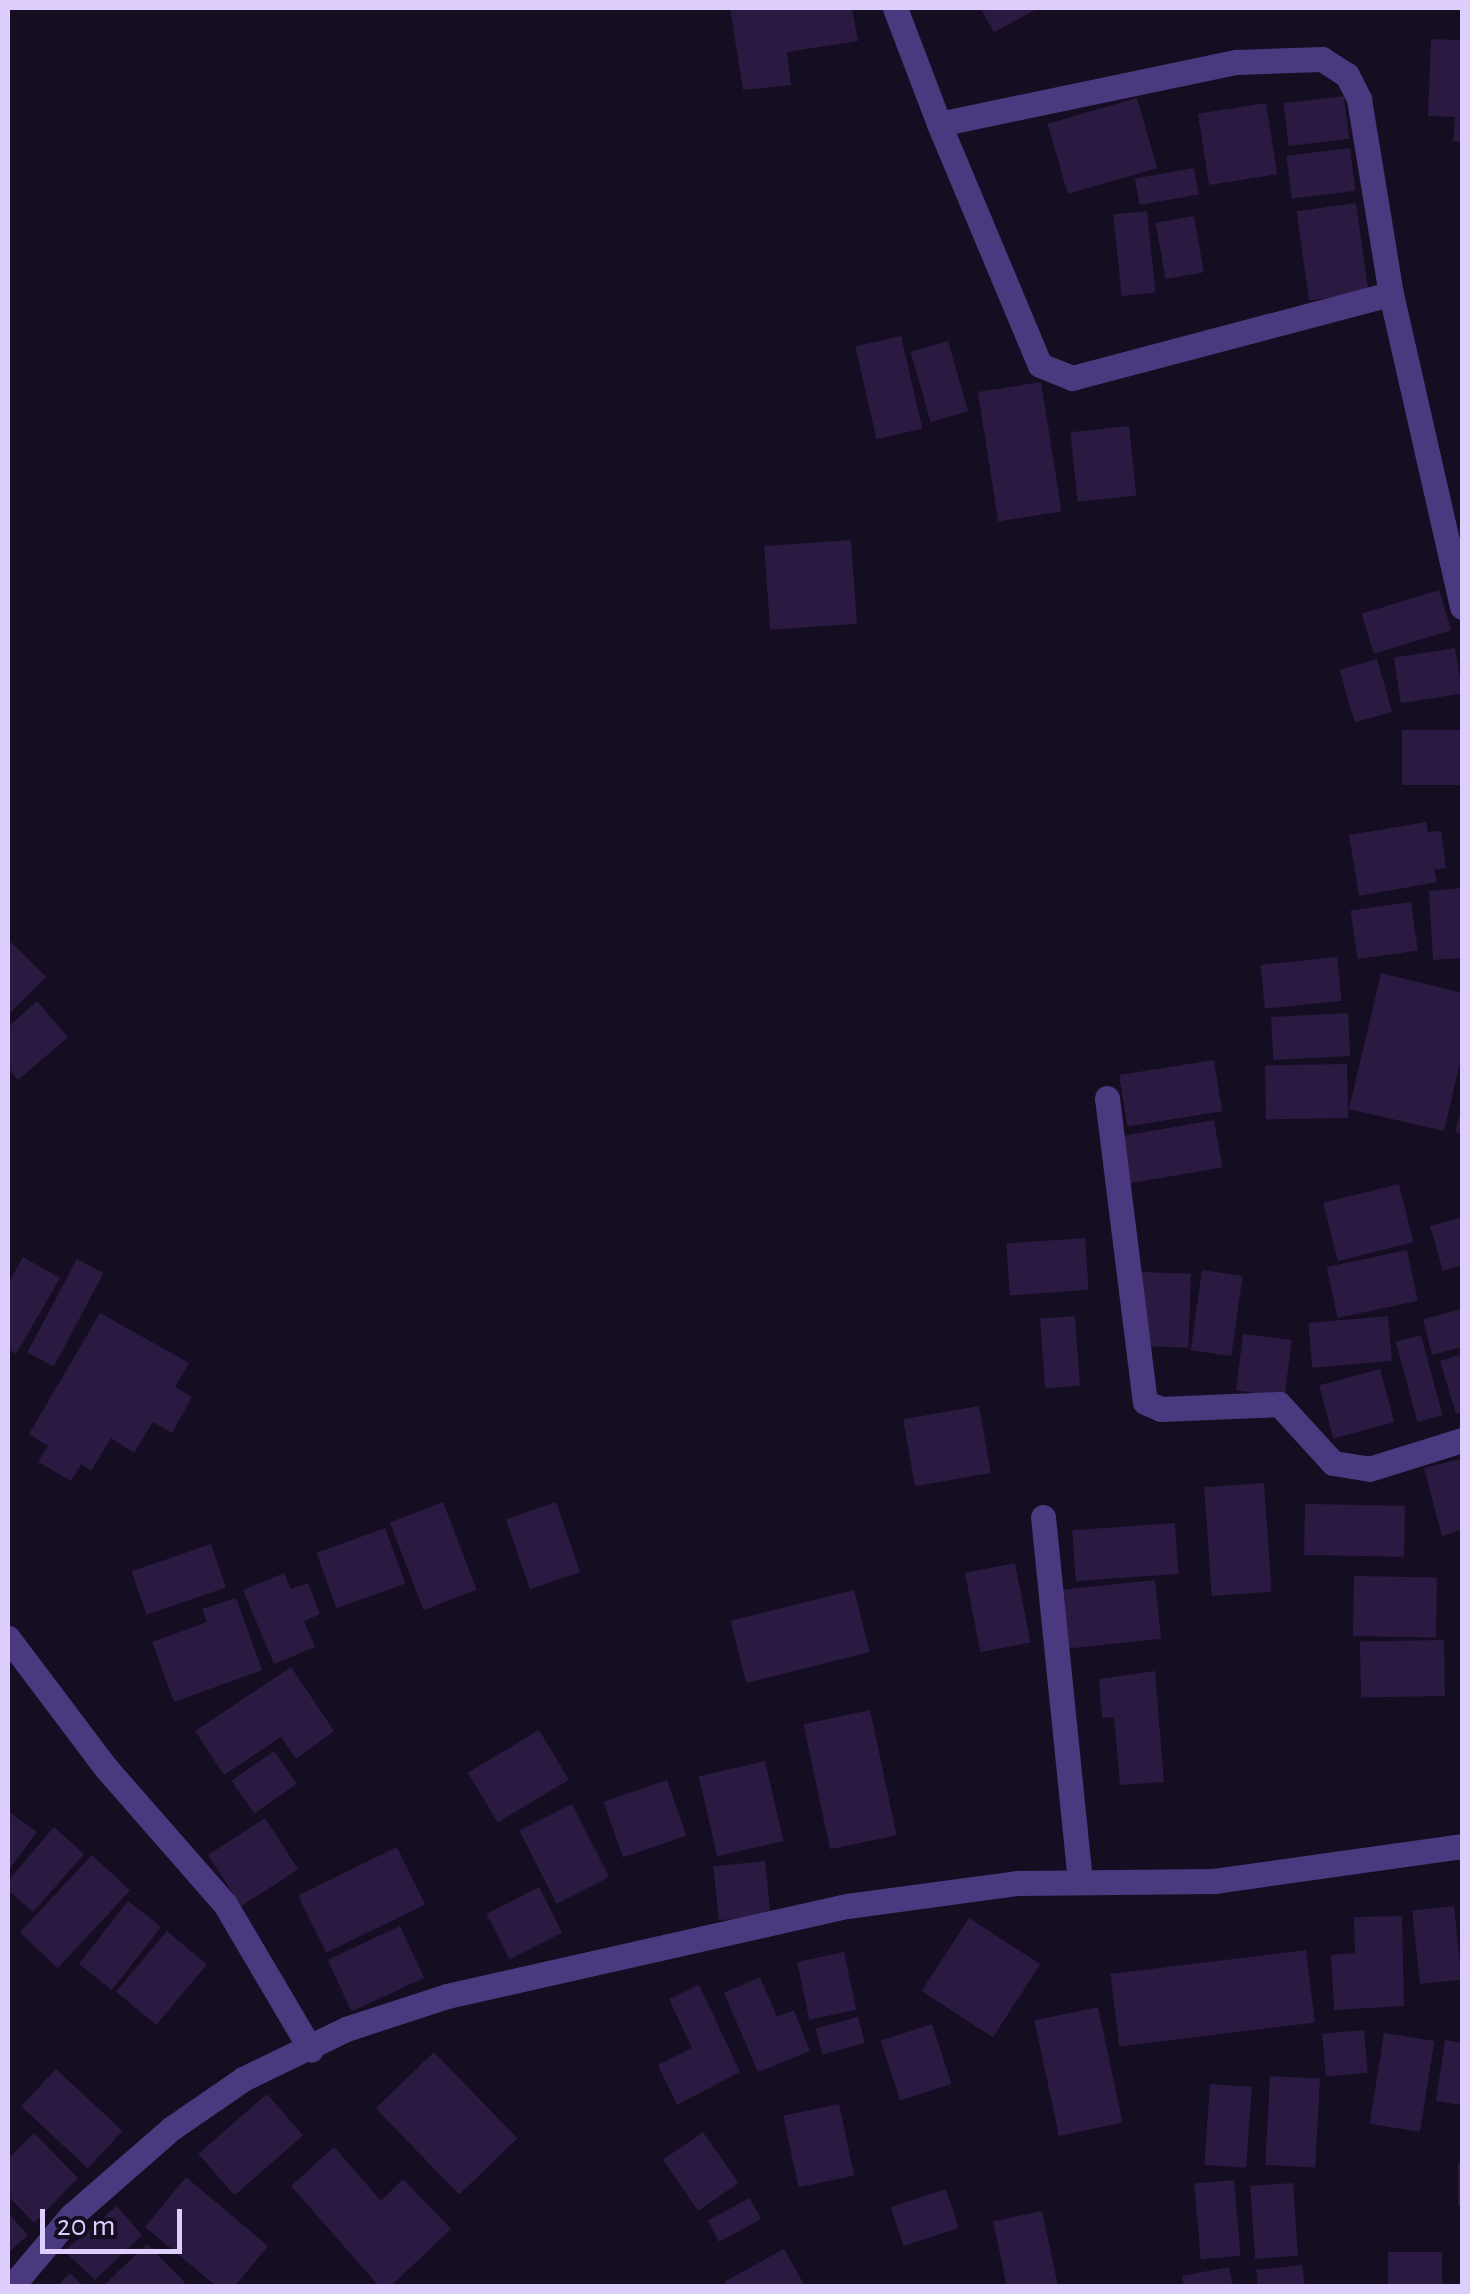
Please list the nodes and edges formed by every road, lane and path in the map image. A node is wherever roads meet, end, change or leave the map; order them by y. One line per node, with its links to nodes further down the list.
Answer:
1 (896, 8): 2 (street)
2 (939, 124): 3 (street); 3 (street)
3 (1391, 294): 4 (street)
4 (1462, 607)
5 (1107, 1098): 6 (street)
6 (1462, 1440)
7 (1043, 1517): 10 (street)
8 (8, 1638): 11 (street)
9 (1462, 1846): 10 (street)
10 (1080, 1882): 11 (street)
11 (311, 2050): 12 (street)
12 (12, 2286)

